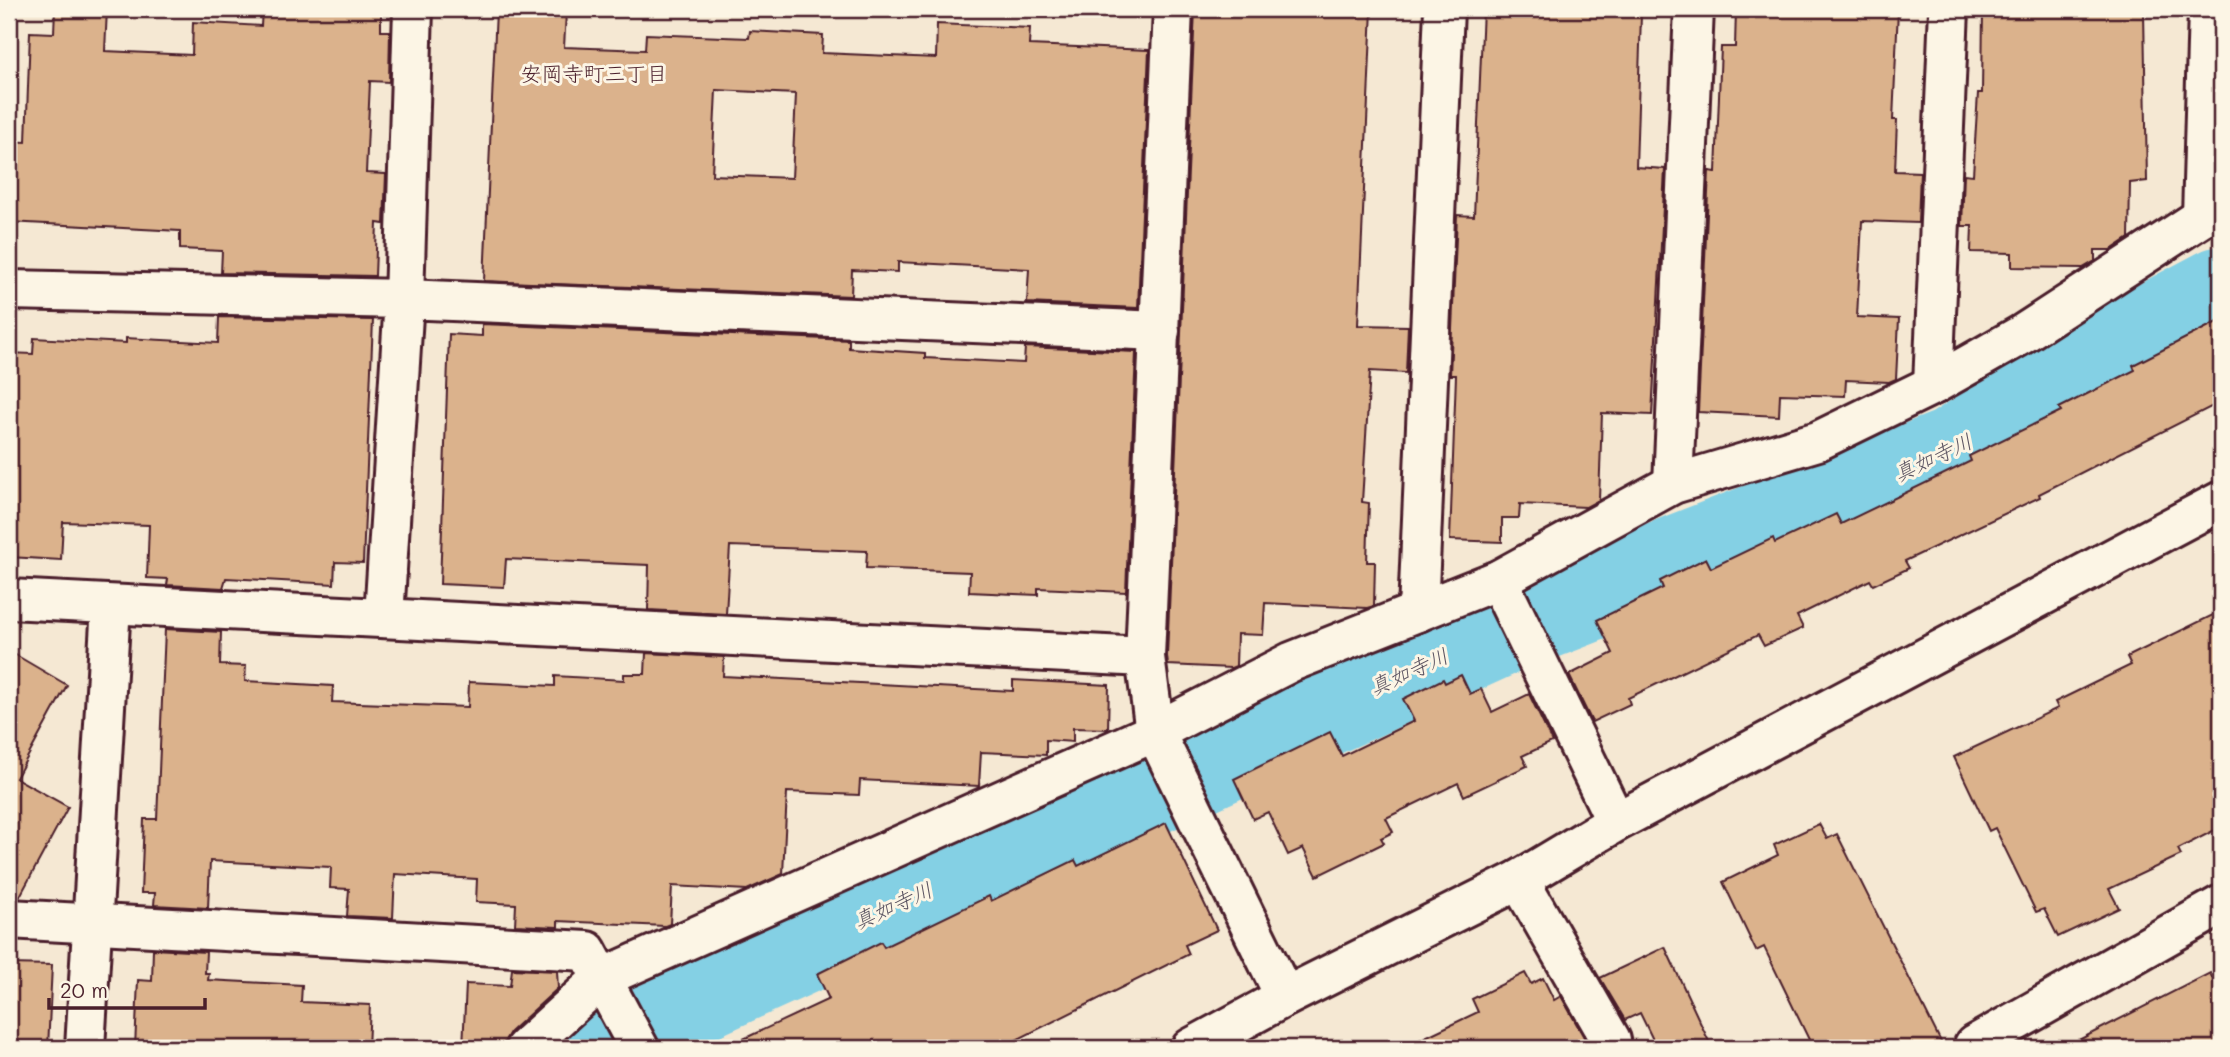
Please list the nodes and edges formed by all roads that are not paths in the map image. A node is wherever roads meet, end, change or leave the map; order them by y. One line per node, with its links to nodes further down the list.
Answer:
1 (413, 9): 9 (street)
2 (1174, 9): 10 (street)
3 (1444, 9): 17 (street)
4 (1694, 9): 12 (street)
5 (1949, 9): 11 (street)
6 (2208, 9): 7 (street)
7 (2212, 213): 11 (street)
8 (9, 290): 9 (street)
9 (404, 299): 10 (street); 18 (street)
10 (1160, 331): 19 (street)
11 (1933, 386): 12 (street)
12 (1673, 484): 14 (street)
13 (2221, 500): 21 (street)
14 (1498, 580): 17 (street); 21 (street)
15 (9, 600): 16 (street)
16 (111, 605): 18 (street); 25 (street)
17 (1419, 612): 20 (street)
18 (384, 617): 19 (street)
19 (1145, 657): 20 (street)
20 (1155, 732): 26 (street); 27 (street)
21 (1616, 822): 22 (street)
22 (1519, 880): 27 (street); 32 (street)
23 (2221, 905): 33 (street)
24 (9, 919): 25 (street)
25 (93, 922): 26 (street); 28 (street)
26 (602, 978): 29 (street); 30 (street)
27 (1285, 997): 31 (street)
28 (85, 1048)
29 (525, 1048)
30 (639, 1048)
31 (1191, 1048)
32 (1612, 1048)
33 (1976, 1048)

